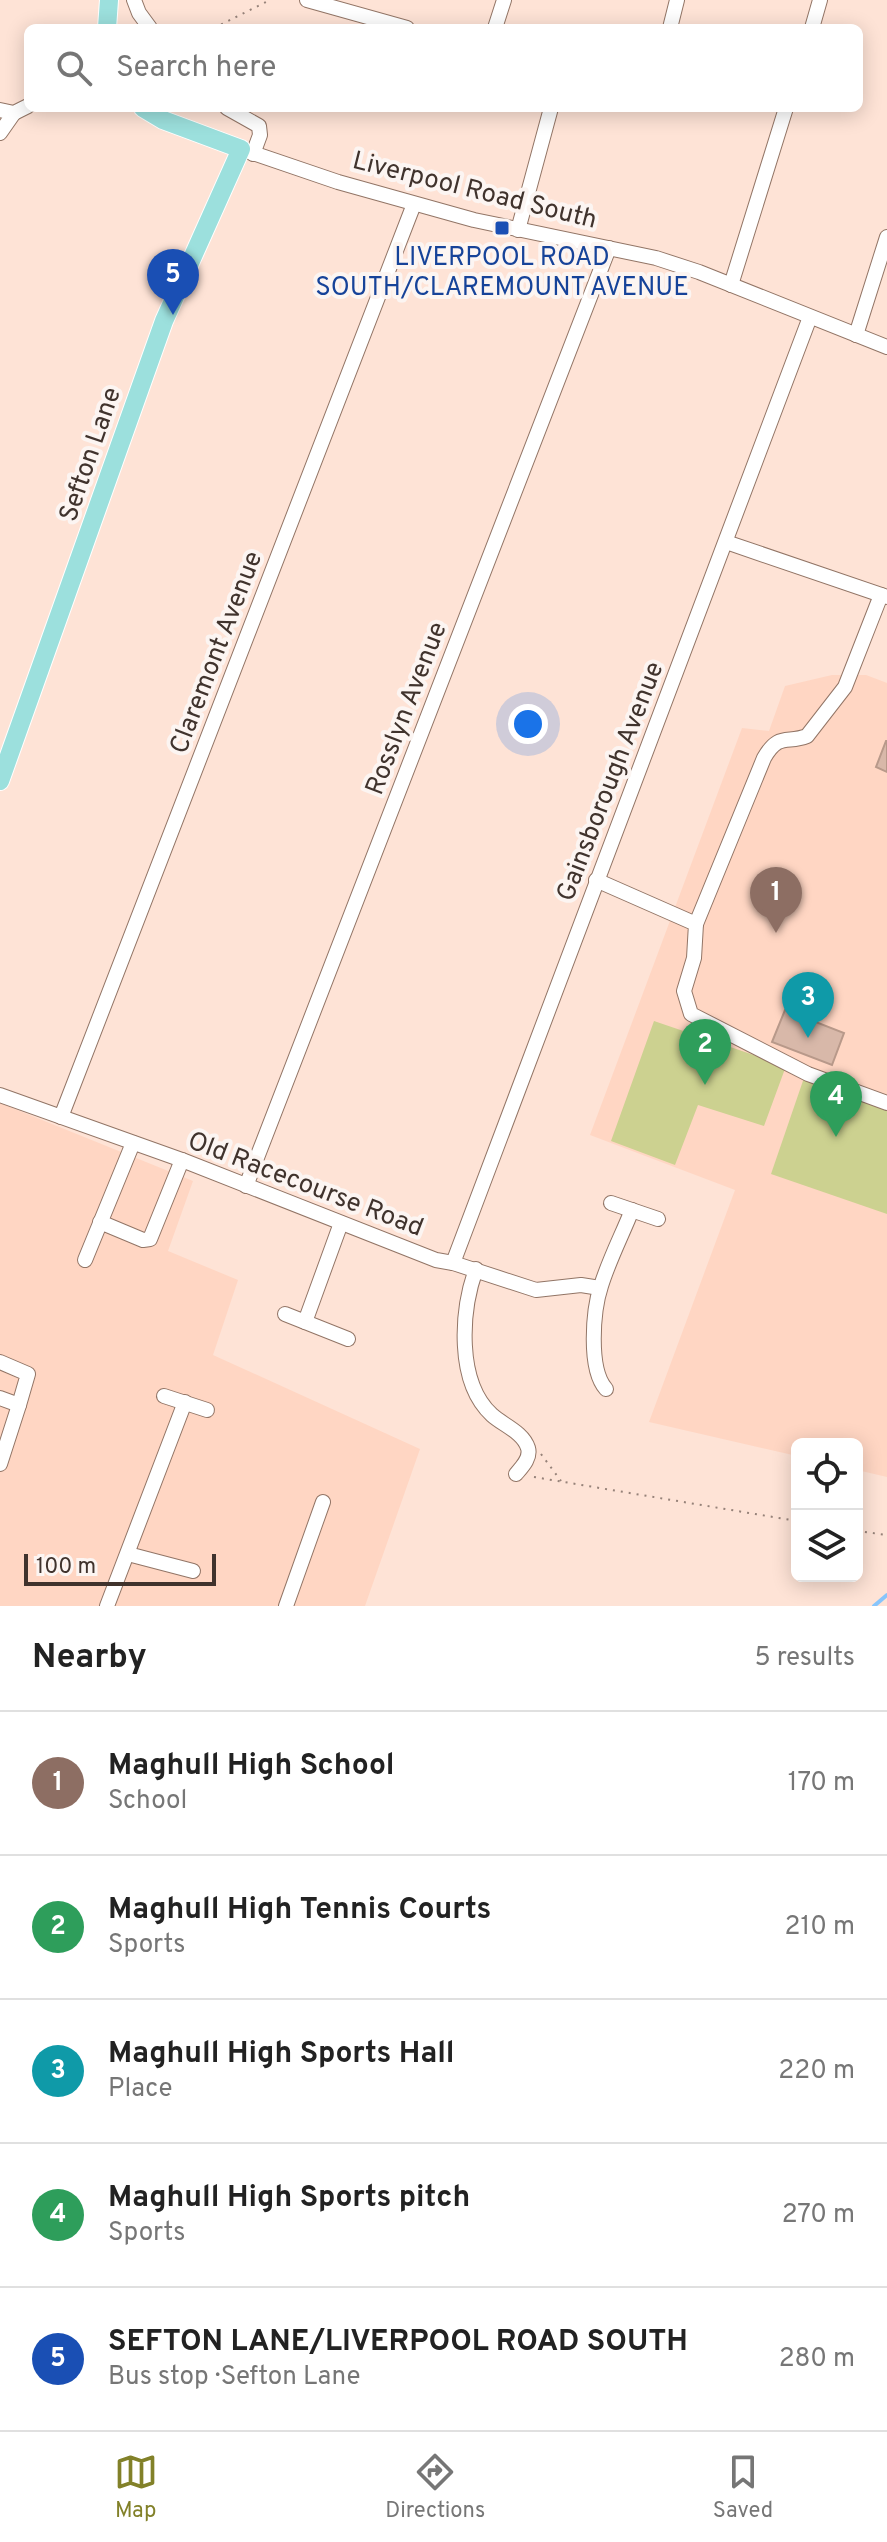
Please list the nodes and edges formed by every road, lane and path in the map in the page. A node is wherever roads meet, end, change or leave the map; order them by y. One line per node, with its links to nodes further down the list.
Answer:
1 (109, 0): 8 (main road)
2 (134, 0): 9 (street)
3 (270, 0): 10 (path)
4 (307, 0): 11 (street)
5 (504, 0): 12 (street)
6 (677, 0): 13 (street)
7 (820, 0): 14 (street)
8 (107, 24)
9 (147, 24)
10 (222, 24)
11 (393, 24)
12 (496, 24)
13 (671, 24)
14 (813, 24)
15 (7, 111): 20 (street)
16 (150, 112): 21 (main road, Liverpool Road South)
17 (234, 112): 21 (street)
18 (550, 112): 23 (street)
19 (785, 112): 26 (street)
20 (0, 133)
21 (247, 152): 22 (street, Liverpool Road South); 32 (main road, Sefton Lane)
22 (414, 204): 23 (street, Liverpool Road South); 37 (street, Claremont Avenue)
23 (518, 230): 25 (street, Liverpool Road South)
24 (887, 237): 28 (street)
25 (609, 248): 26 (street, Liverpool Road South); 40 (street, Rosslyn Avenue)
26 (731, 285): 27 (street, Liverpool Road South)
27 (810, 317): 28 (street, Liverpool Road South); 30 (street, Gainsborough Avenue)
28 (856, 335): 29 (street, Liverpool Road South)
29 (887, 347)
30 (726, 542): 31 (street); 33 (street, Gainsborough Avenue)
31 (884, 596): 34 (street)
32 (0, 781)
33 (596, 880): 34 (street); 47 (street, Gainsborough Avenue)
34 (696, 924): 36 (street)
35 (0, 1095): 37 (street, Old Racecourse Road)
36 (887, 1103)
37 (61, 1117): 38 (street, Old Racecourse Road)
38 (133, 1143): 39 (street, Old Racecourse Road); 44 (street)
39 (182, 1160): 40 (street, Old Racecourse Road); 44 (street)
40 (246, 1186): 45 (street, Old Racecourse Road)
41 (611, 1203): 42 (street)
42 (632, 1210): 43 (street); 49 (street)
43 (658, 1219)
44 (100, 1222): 46 (street)
45 (341, 1223): 47 (street, Old Racecourse Road); 51 (street)
46 (85, 1260)
47 (453, 1263): 48 (street, Old Racecourse Road)
48 (476, 1269): 49 (street, Old Racecourse Road); 60 (street)
49 (600, 1288): 54 (street)
50 (285, 1314): 51 (street)
51 (305, 1322): 52 (street)
52 (348, 1339)
53 (0, 1362): 58 (street)
54 (606, 1389)
55 (164, 1396): 57 (street)
56 (0, 1398): 58 (street)
57 (185, 1402): 59 (street); 68 (street)
58 (19, 1405): 61 (street)
59 (207, 1410)
60 (521, 1437): 62 (street); 63 (path)
61 (0, 1464)
62 (516, 1474): 63 (path)
63 (562, 1482): 65 (path)
64 (323, 1502): 71 (street)
65 (791, 1520)
66 (863, 1532): 67 (path)
67 (887, 1535)
68 (128, 1554): 69 (street); 70 (street)
69 (193, 1571)
70 (107, 1606)
71 (286, 1606)

